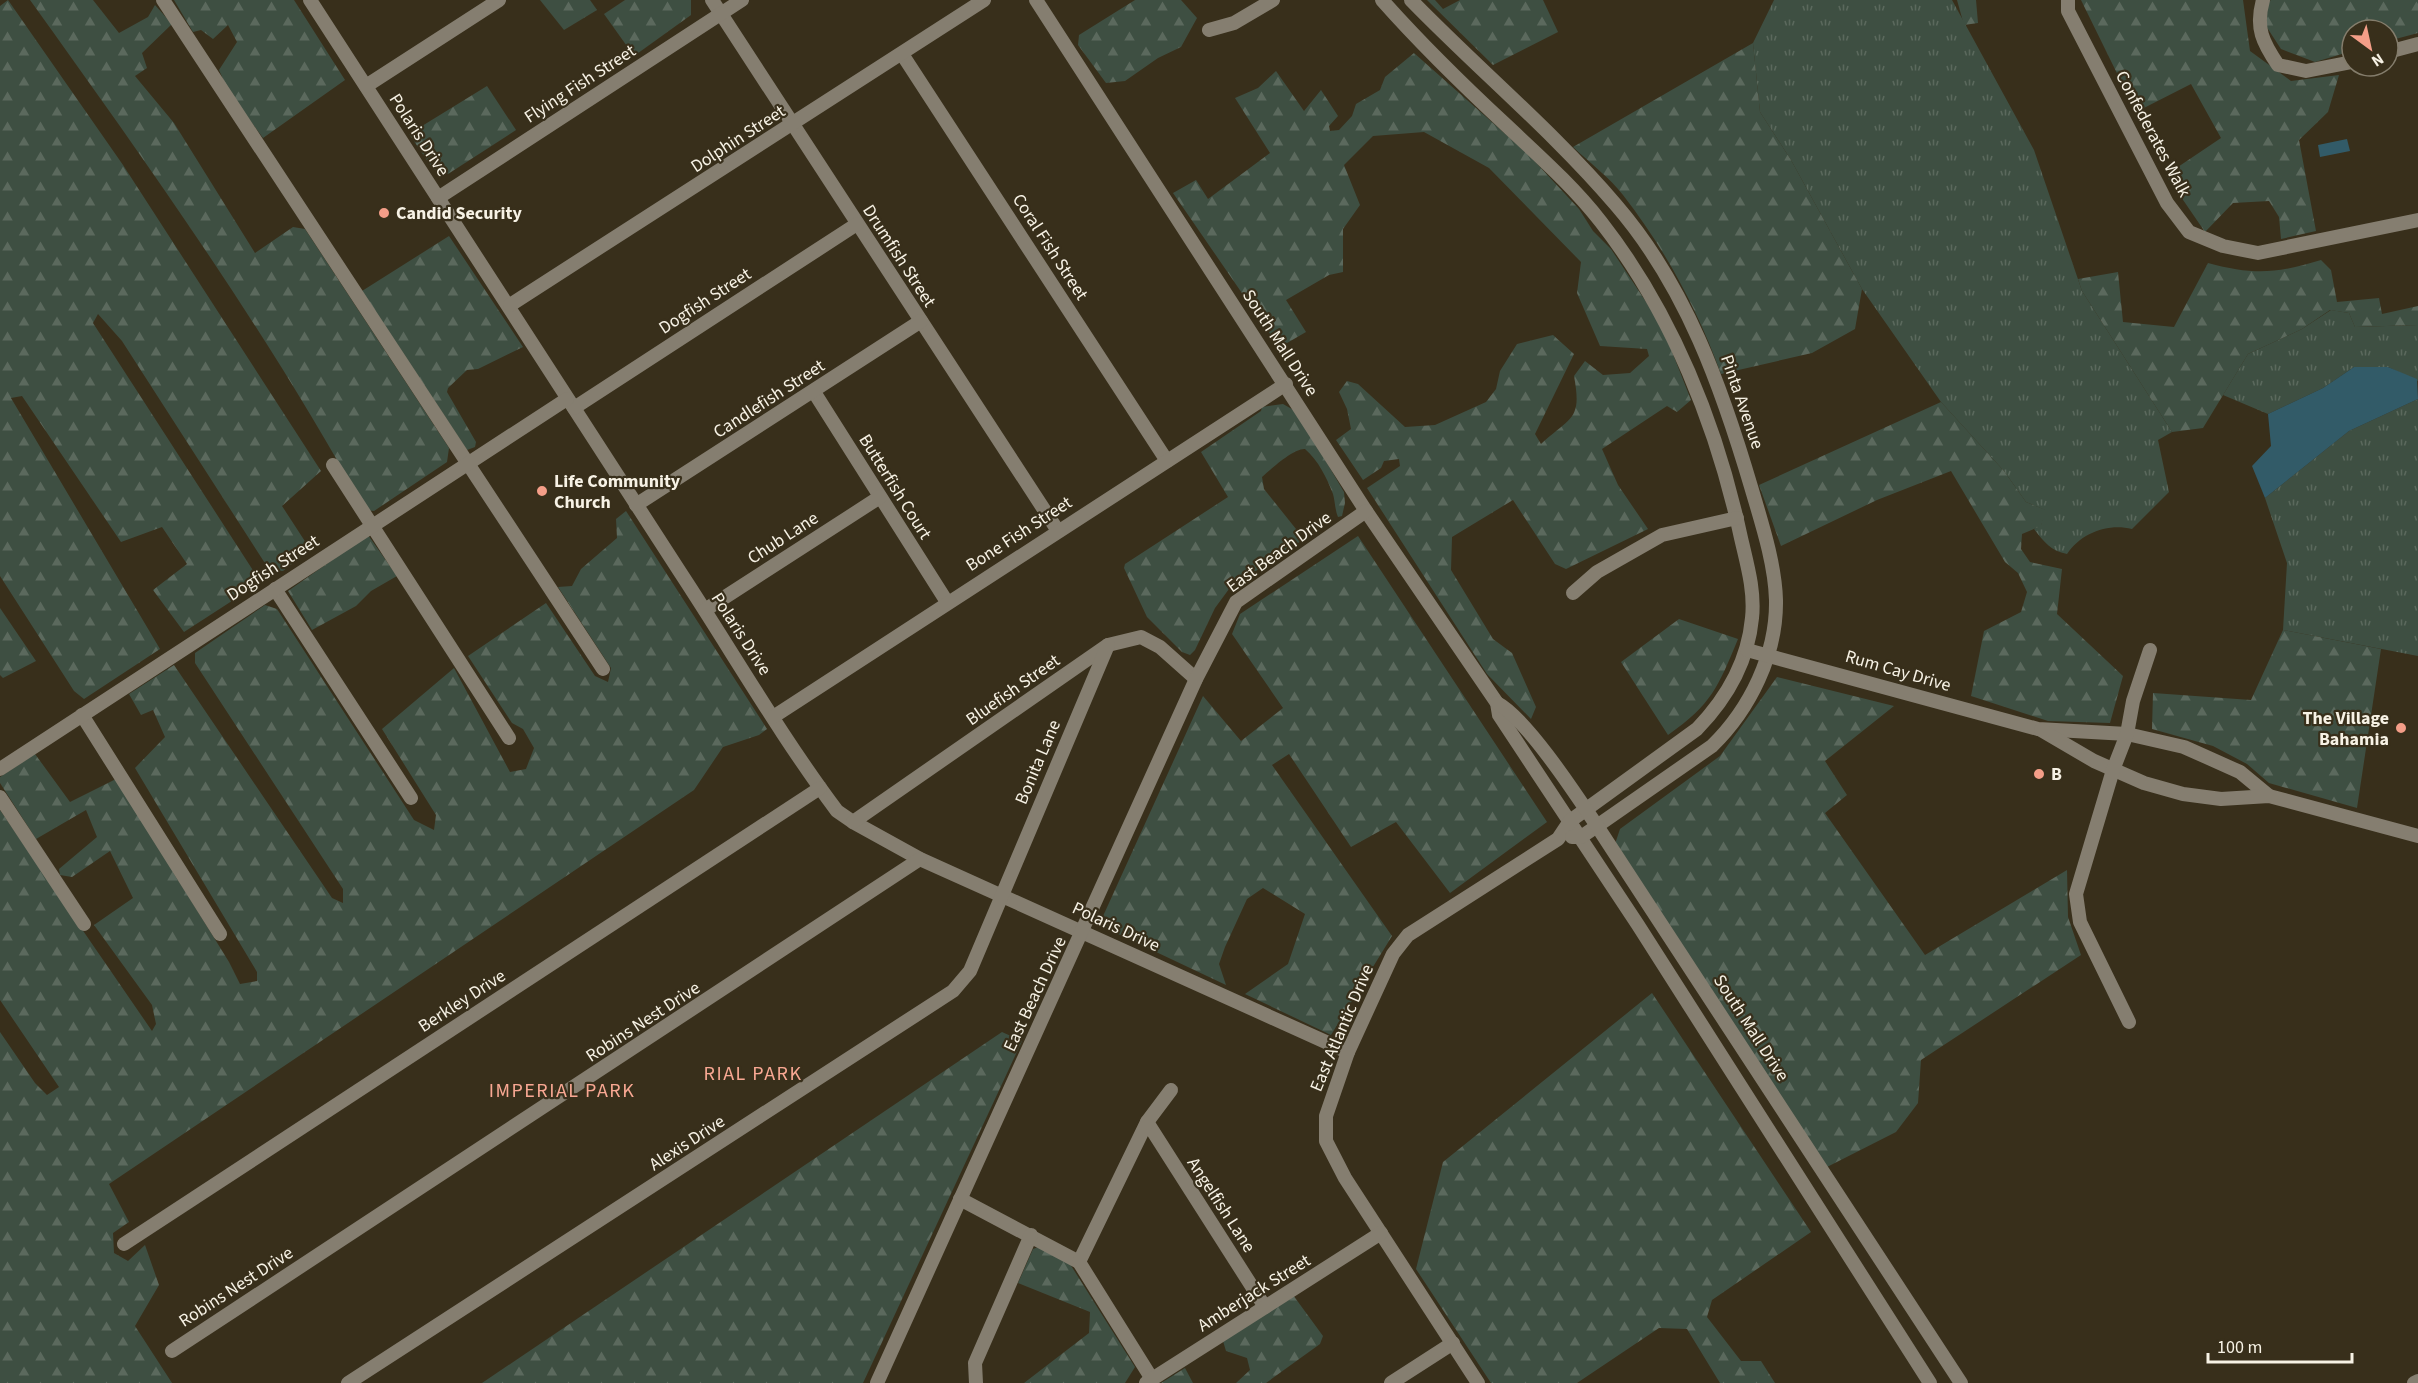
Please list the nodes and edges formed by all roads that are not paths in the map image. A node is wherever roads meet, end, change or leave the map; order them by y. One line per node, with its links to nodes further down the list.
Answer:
1 (163, 0): 32 (street)
2 (310, 0): 19 (street, Polaris Drive)
3 (499, 0): 19 (street)
4 (712, 0): 13 (street, Drumfish Street)
5 (742, 0): 13 (street, Flying Fish Street)
6 (984, 0): 17 (street, Dolphin Street)
7 (1036, 0): 28 (street, South Mall Drive)
8 (1273, 0): 14 (street)
9 (1382, 0): 24 (street)
10 (1411, 0): 22 (street, Pinta Avenue)
11 (2068, 0): 23 (street, Confederates Walk)
12 (2264, 0): 18 (street)
13 (721, 13): 20 (street, Drumfish Street); 21 (street, Flying Fish Street)
14 (1209, 30)
15 (2418, 44): 16 (street)
16 (2400, 49)
17 (902, 54): 20 (street, Dolphin Street); 31 (street, Coral Fish Street)
18 (2340, 64)
19 (366, 86): 21 (street, Polaris Drive)
20 (795, 124): 25 (street, Drumfish Street); 26 (street, Dolphin Street)
21 (438, 198): 26 (street, Polaris Drive)
22 (1617, 206): 24 (street); 47 (street, Pinta Avenue)
23 (2418, 220)
24 (1601, 221): 37 (street)
25 (857, 225): 27 (street, Drumfish Street); 30 (street, Dogfish Street)
26 (510, 305): 30 (street, Polaris Drive)
27 (921, 321): 29 (street, Candlefish Street); 39 (street, Drumfish Street)
28 (1286, 384): 31 (street, Bone Fish Street); 36 (street, South Mall Drive)
29 (814, 392): 34 (street, Butterfish Court); 35 (street, Candlefish Street)
30 (571, 404): 32 (street, Dogfish Street); 35 (street, Polaris Drive)
31 (1167, 460): 39 (street, Bone Fish Street)
32 (466, 464): 38 (street, Dogfish Street); 48 (street)
33 (333, 465): 38 (street)
34 (880, 498): 42 (street, Butterfish Court); 43 (street, Chub Lane)
35 (636, 505): 43 (street, Polaris Drive)
36 (1366, 510): 49 (street, East Beach Drive); 50 (street, South Mall Drive)
37 (1737, 518): 41 (street); 45 (street)
38 (372, 525): 40 (street, Dogfish Street); 55 (street)
39 (1058, 531): 42 (street, Bone Fish Street)
40 (275, 589): 51 (street, Dogfish Street); 61 (street)
41 (1573, 593)
42 (947, 602): 52 (street, Bone Fish Street)
43 (705, 610): 52 (street, Polaris Drive)
44 (1108, 645): 49 (street, Bluefish Street); 64 (street, Bluefish Street); 70 (street, Bonita Lane)
45 (1747, 650): 47 (street, Rum Cay Drive); 62 (street)
46 (2150, 650): 54 (street)
47 (1767, 655): 53 (street, Rum Cay Drive); 65 (street, Pinta Avenue)
48 (603, 669)
49 (1196, 679): 74 (street, East Beach Drive)
50 (1497, 703): 62 (street, South Mall Drive); 63 (street, South Mall Drive)
51 (82, 715): 56 (street, Dogfish Street); 75 (street)
52 (773, 717): 58 (street, Polaris Drive)
53 (2038, 729): 54 (street, Rum Cay Drive); 57 (street, Rum Cay Drive)
54 (2127, 735): 57 (street); 59 (street, Rum Cay Drive)
55 (509, 738)
56 (0, 769)
57 (2113, 770): 59 (street, Rum Cay Drive); 76 (street)
58 (820, 788): 64 (street, Polaris Drive); 83 (street, Berkley Drive)
59 (2269, 796): 66 (street, Rum Cay Drive)
60 (0, 797): 72 (street)
61 (411, 798)
62 (1586, 810): 63 (street); 65 (street, South Mall Drive)
63 (1570, 821): 67 (street, South Mall Drive); 68 (street, East Atlantic Drive)
64 (853, 822): 69 (street, Polaris Drive)
65 (1597, 826): 67 (street, Pinta Avenue); 71 (street, South Mall Drive)
66 (2418, 836)
67 (1581, 837): 68 (street, East Atlantic Drive); 73 (street, South Mall Drive)
68 (1558, 839): 77 (street, East Atlantic Drive)
69 (921, 859): 70 (street, Polaris Drive); 87 (street, Robins Nest Drive)
70 (1001, 893): 74 (street, Polaris Drive); 89 (street, Alexis Drive)
71 (1655, 914): 73 (street); 95 (street, South Mall Drive)
72 (84, 924)
73 (1638, 925): 94 (street, South Mall Drive)
74 (1083, 932): 77 (street, Polaris Drive); 80 (street, East Beach Drive)
75 (220, 933)
76 (2129, 1022)
77 (1348, 1052): 81 (street, East Atlantic Drive)
78 (1171, 1089): 79 (street)
79 (1147, 1122): 84 (street); 85 (street, Angelfish Lane)
80 (960, 1199): 82 (street); 90 (street, East Beach Drive)
81 (1381, 1233): 85 (street, Amberjack Street); 86 (street, East Atlantic Drive)
82 (1031, 1235): 84 (street); 91 (street)
83 (124, 1244)
84 (1079, 1262): 88 (street)
85 (1264, 1307): 88 (street, Amberjack Street)
86 (1453, 1343): 92 (street); 93 (street, East Atlantic Drive)
87 (172, 1351)
88 (1149, 1381)
89 (348, 1383)
90 (877, 1383)
91 (976, 1383)
92 (1391, 1383)
93 (1478, 1383)
94 (1930, 1383)
95 (1961, 1383)

